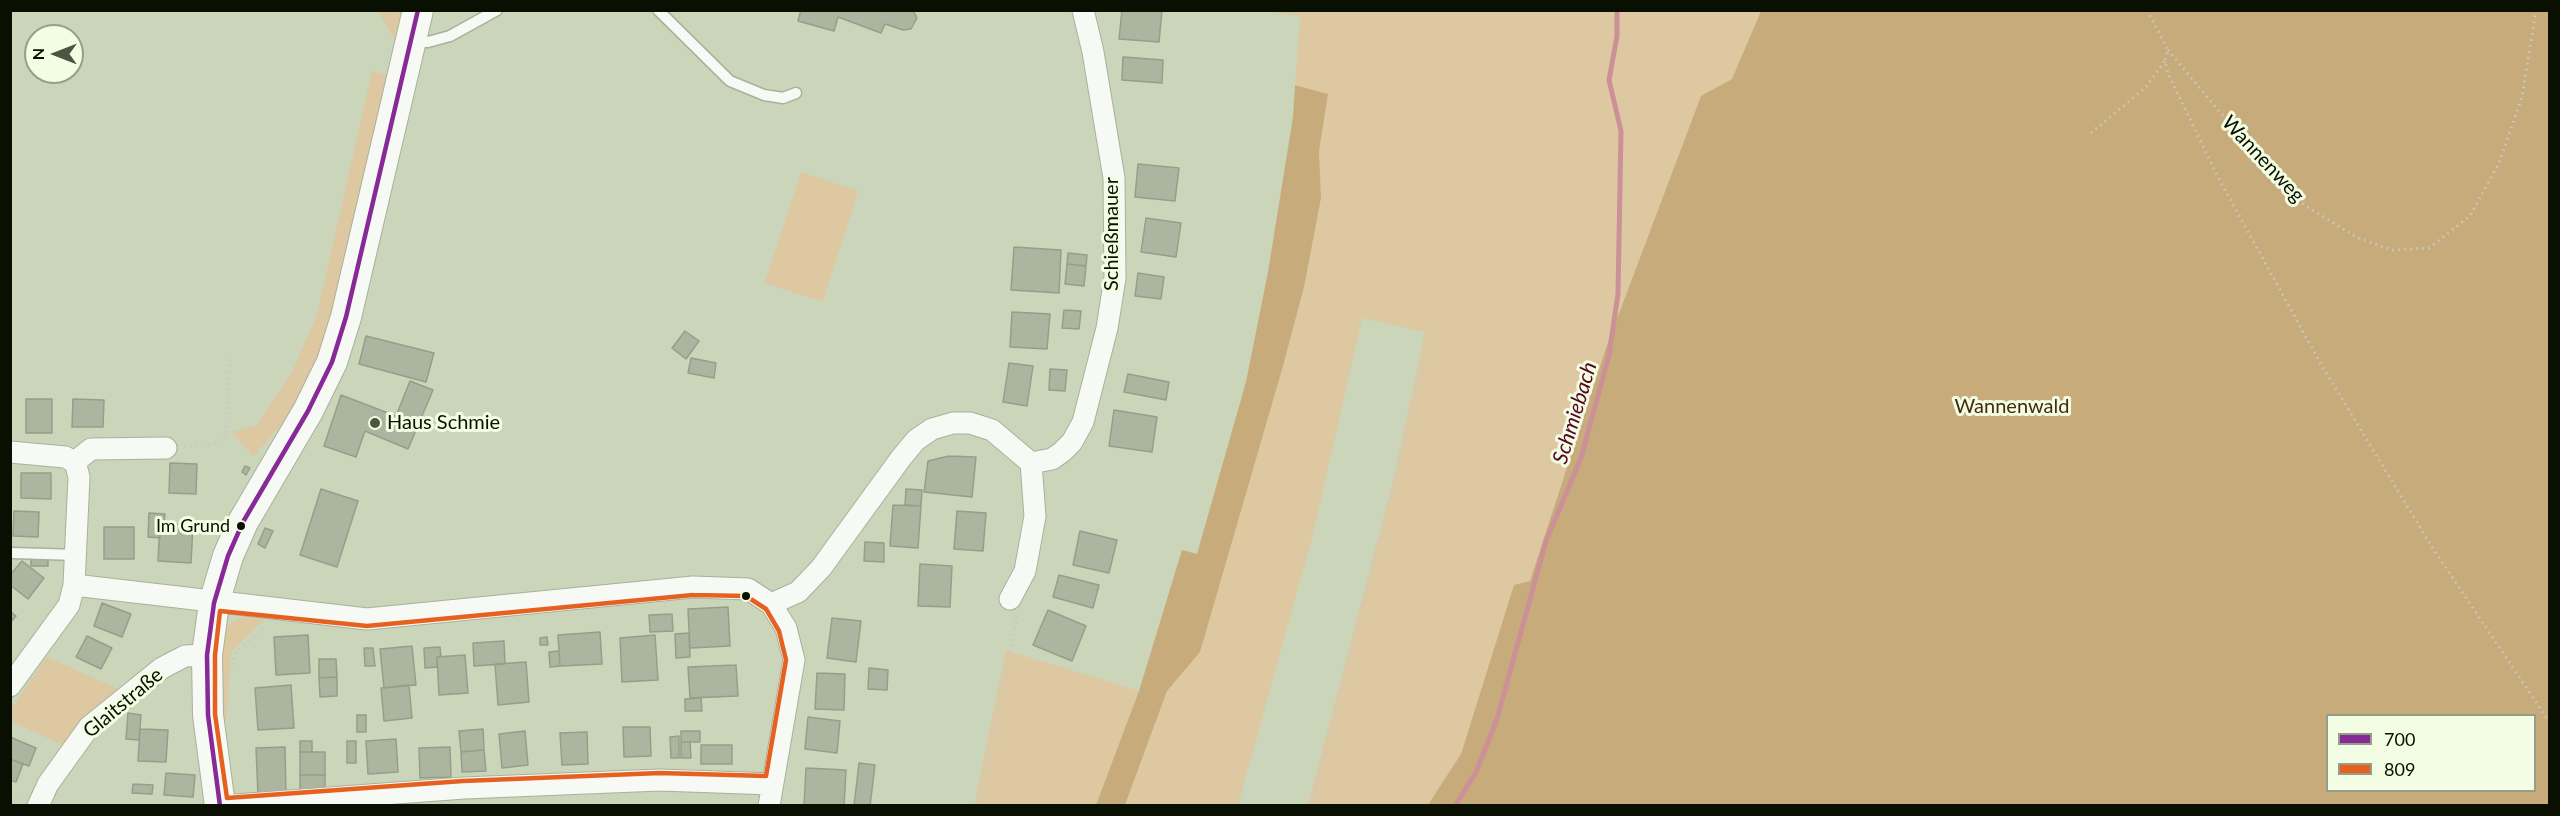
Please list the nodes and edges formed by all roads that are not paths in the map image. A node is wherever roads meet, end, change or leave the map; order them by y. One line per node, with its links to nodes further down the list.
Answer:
1 (418, 10): 5 (street)
2 (496, 10): 5 (lane)
3 (658, 10): 6 (lane)
4 (1083, 10): 10 (street, Schießmauer)
5 (411, 41): 15 (street)
6 (796, 93)
7 (166, 448): 9 (street)
8 (10, 452): 9 (street)
9 (75, 462): 12 (street)
10 (1031, 463): 14 (street); 16 (street)
11 (13, 553): 12 (lane)
12 (77, 555): 13 (street)
13 (74, 585): 15 (street); 18 (street)
14 (1010, 599)
15 (214, 603): 16 (street); 17 (street)
16 (771, 604): 19 (street)
17 (207, 655): 20 (street, Glaitstraße); 21 (street)
18 (10, 686)
19 (771, 784): 21 (street); 22 (street)
20 (38, 806)
21 (221, 806)
22 (768, 806)

